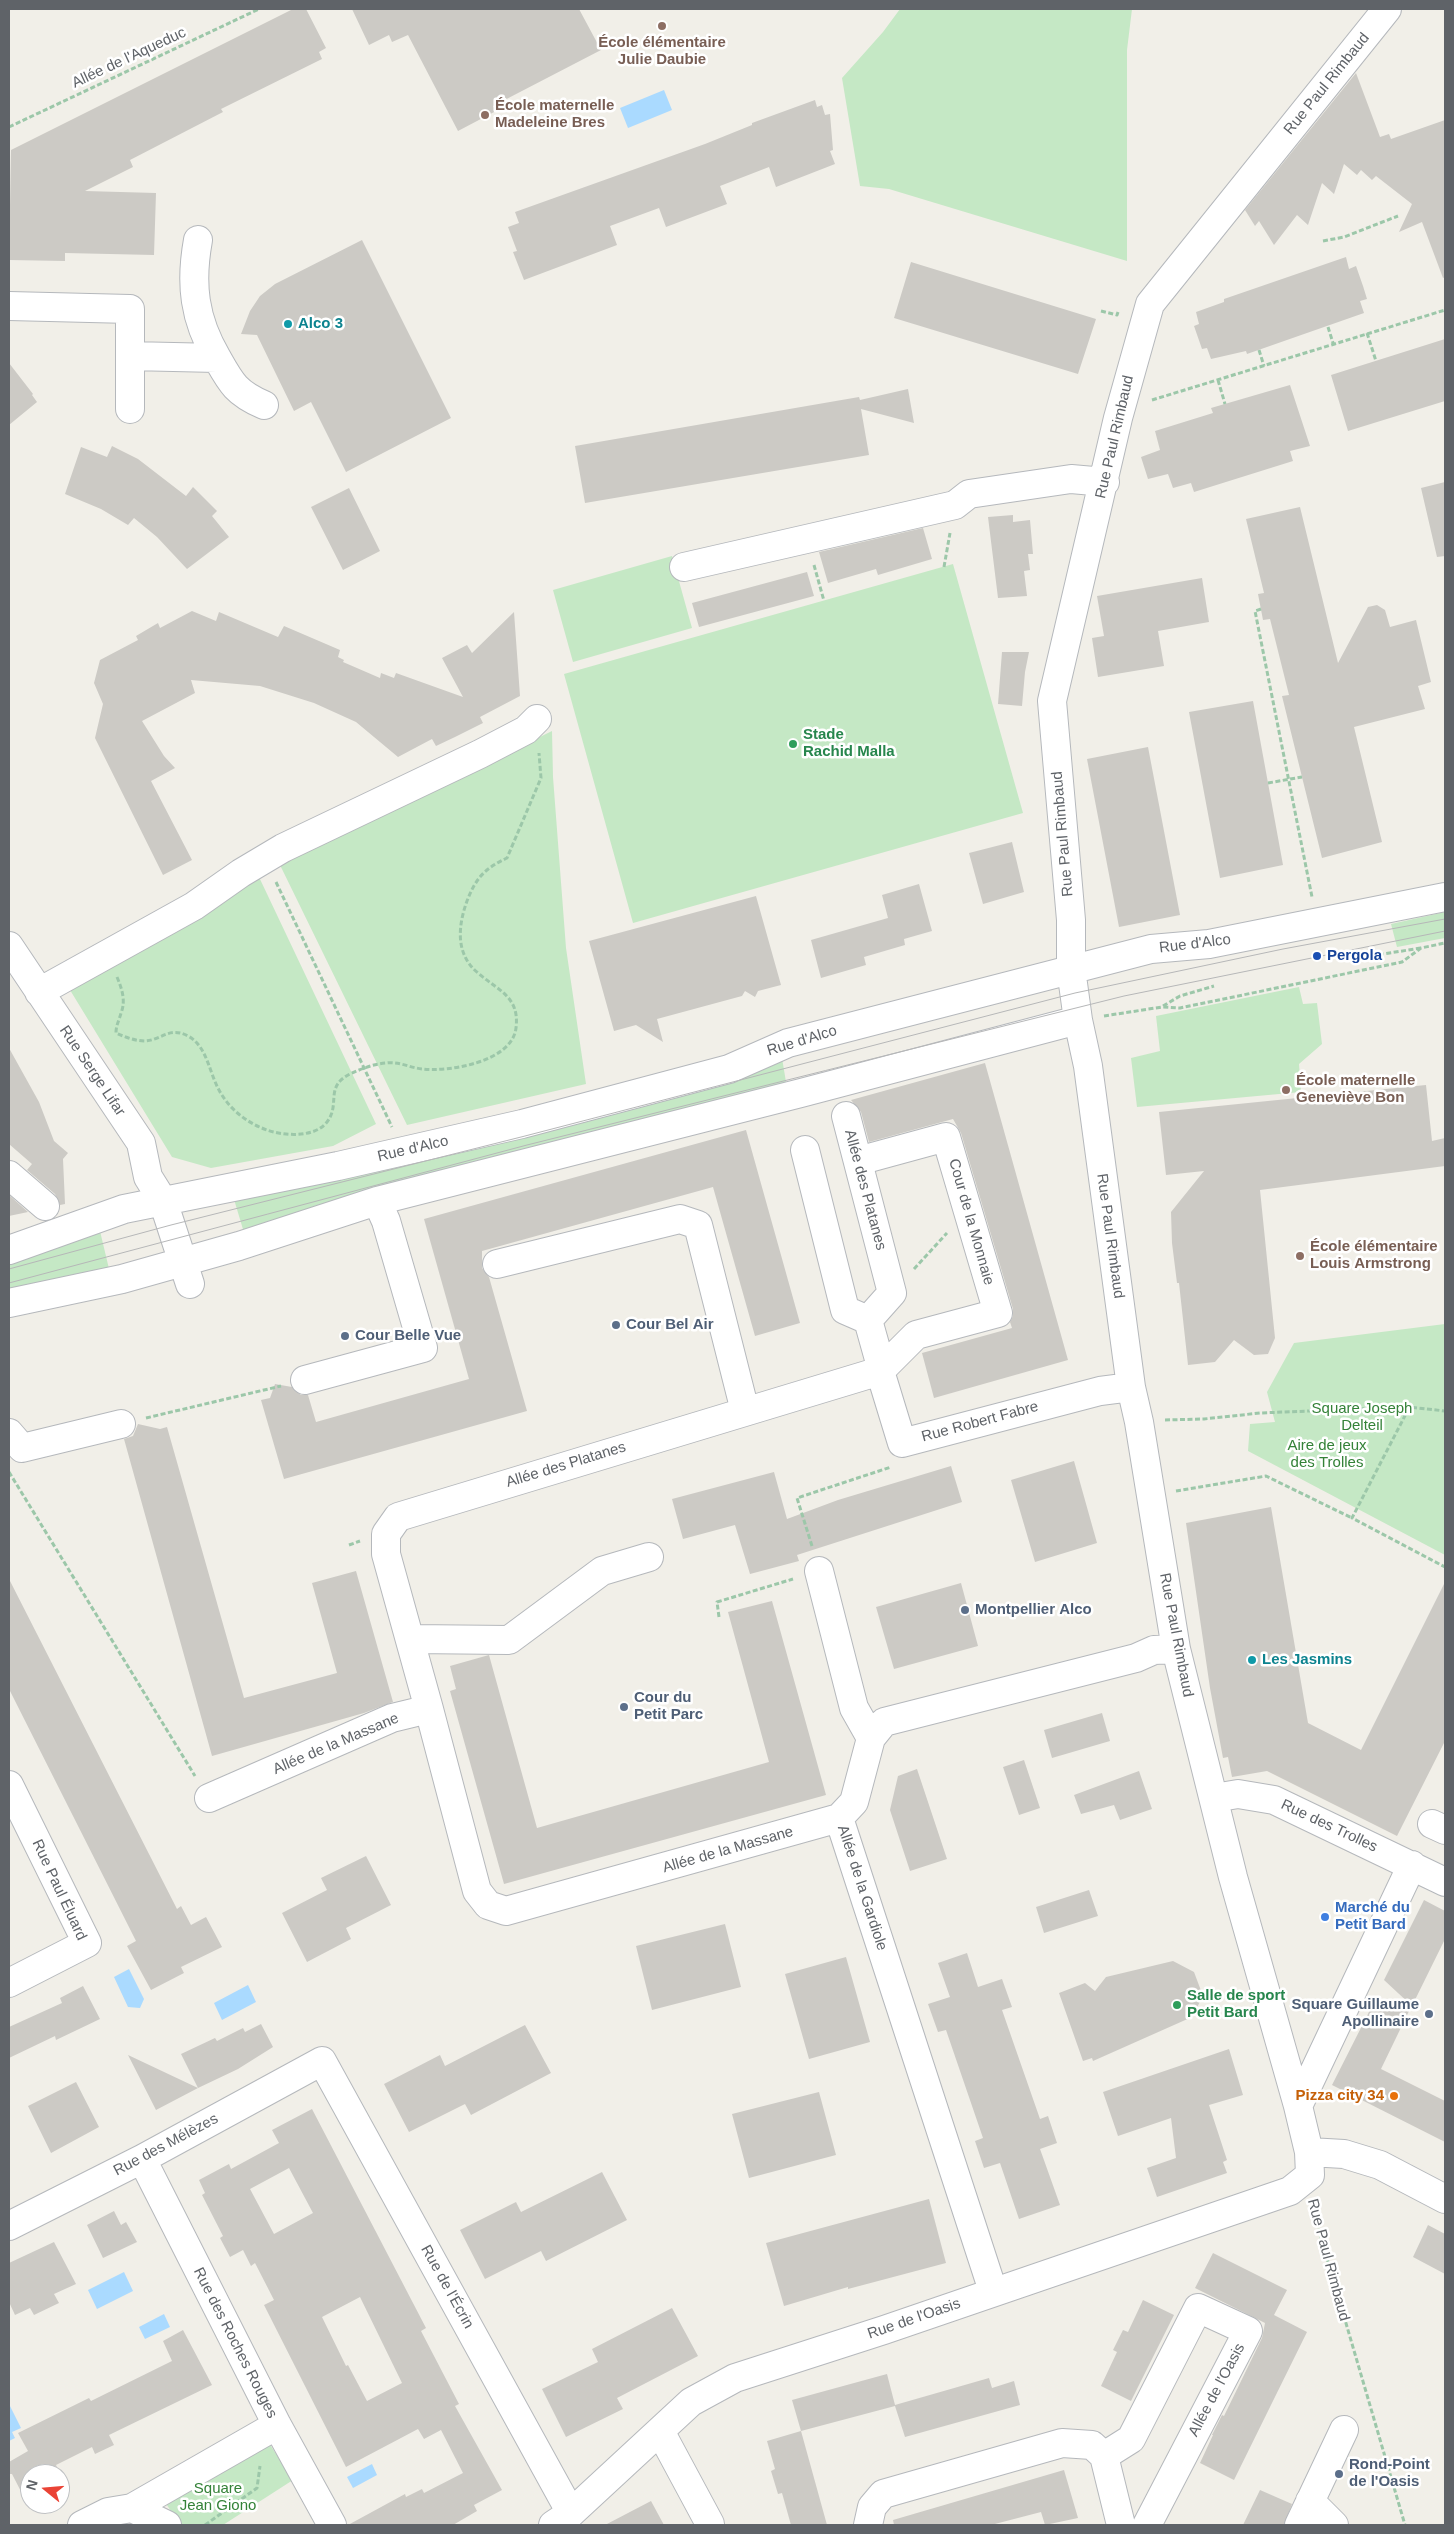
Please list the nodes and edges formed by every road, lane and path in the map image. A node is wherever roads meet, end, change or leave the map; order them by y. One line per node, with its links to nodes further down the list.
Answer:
1 (259, 9): 3 (path, Allée de l'Aqueduc)
2 (1387, 9): 22 (street, Rue Paul Rimbaud)
3 (9, 127)
4 (1398, 216): 6 (path)
5 (198, 240): 13 (street)
6 (1323, 241)
7 (9, 306): 14 (street)
8 (1445, 310): 10 (path)
9 (1328, 327): 11 (path)
10 (1367, 333): 11 (path); 15 (path)
11 (1333, 343): 16 (path)
12 (1259, 350): 16 (path)
13 (217, 358): 14 (street); 20 (street)
14 (130, 361): 21 (street)
15 (1376, 361)
16 (1264, 366): 17 (path)
17 (1218, 380): 18 (path); 19 (path)
18 (1144, 402)
19 (1225, 404)
20 (264, 405)
21 (130, 409)
22 (1105, 482): 23 (street); 38 (street, Rue Paul Rimbaud)
23 (806, 539): 24 (street); 25 (path)
24 (684, 566)
25 (824, 601)
26 (1261, 609): 29 (path)
27 (534, 722): 31 (street); 43 (path)
28 (1302, 776): 29 (path)
29 (1288, 779): 30 (path); 33 (path)
30 (1268, 783)
31 (265, 858): 36 (street); 43 (path)
32 (1445, 897): 38 (street, Rue d'Alco)
33 (1312, 898)
34 (9, 946): 40 (street, Rue Serge Lifar)
35 (1421, 948): 37 (path)
36 (104, 956): 40 (street); 43 (path)
37 (1364, 957)
38 (1072, 969): 42 (street, Rue Paul Rimbaud); 49 (street, Rue d'Alco)
39 (1214, 986): 41 (path)
40 (39, 992): 49 (street, Rue Serge Lifar)
41 (1162, 1007)
42 (1078, 1020): 50 (street); 62 (street, Rue Paul Rimbaud)
43 (364, 1068): 45 (path)
44 (846, 1116): 47 (street, Allée des Platanes)
45 (388, 1117)
46 (804, 1150): 58 (street)
47 (858, 1161): 52 (street, Cour de la Monnaie); 56 (street, Allée des Platanes)
48 (9, 1175): 51 (street)
49 (163, 1201): 53 (street, Rue d'Alco); 55 (street)
50 (376, 1201): 55 (street); 61 (street)
51 (45, 1206)
52 (968, 1211): 56 (path); 59 (street, Cour de la Monnaie)
53 (9, 1250)
54 (497, 1264): 64 (street)
55 (186, 1273): 57 (street)
56 (892, 1294): 58 (street)
57 (9, 1303)
58 (868, 1320): 60 (street, Rue Robert Fabre)
59 (916, 1335): 60 (street, Allée des Platanes)
60 (881, 1370): 64 (street, Allée des Platanes); 69 (street, Rue Robert Fabre)
61 (305, 1380): 67 (path)
62 (1131, 1387): 66 (street, Rue Paul Rimbaud); 69 (street, Rue Robert Fabre)
63 (1409, 1407): 65 (path); 66 (path); 72 (path)
64 (745, 1411): 77 (street, Allée des Platanes)
65 (1445, 1411)
66 (1139, 1422): 71 (street, Rue Paul Rimbaud)
67 (121, 1424): 68 (street)
68 (9, 1433)
69 (902, 1443): 75 (path)
70 (9, 1472): 82 (path)
71 (1151, 1496): 72 (path); 78 (street, Rue Paul Rimbaud)
72 (1352, 1518): 74 (path)
73 (648, 1557): 77 (street)
74 (1445, 1567)
75 (819, 1571): 76 (path); 80 (street)
76 (719, 1617)
77 (411, 1639): 79 (street, Allée des Platanes)
78 (1176, 1649): 80 (street); 83 (street, Rue Paul Rimbaud)
79 (429, 1709): 82 (street, Allée de la Massane); 84 (street, Allée de la Massane)
80 (871, 1738): 84 (street, Allée de la Gardiole)
81 (9, 1785): 87 (street, Rue Paul Éluard)
82 (209, 1798)
83 (1214, 1798): 85 (street, Rue des Trolles); 89 (street, Rue Paul Rimbaud)
84 (839, 1818): 94 (street, Allée de la Gardiole)
85 (1412, 1865): 86 (street, Rue des Trolles); 89 (street)
86 (1445, 1882)
87 (9, 1983)
88 (322, 2061): 90 (street, Rue des Mélèzes); 102 (street, Rue de l'Écrin)
89 (1298, 2106): 91 (street, Rue Paul Rimbaud)
90 (142, 2159): 93 (street, Rue des Mélèzes); 95 (street, Rue des Roches Rouges)
91 (1310, 2163): 92 (street); 94 (street, Rue de l'Oasis); 113 (path, Rue Paul Rimbaud)
92 (1445, 2199)
93 (9, 2226)
94 (993, 2291): 97 (street, Rue de l'Oasis)
95 (277, 2425): 98 (street); 107 (street, Rue des Roches Rouges)
96 (1344, 2430): 100 (street)
97 (660, 2431): 102 (street, Rue de l'Oasis); 103 (street)
98 (249, 2441): 101 (street); 106 (path)
99 (1104, 2456): 108 (street); 109 (street); 110 (street, Allée de l'Oasis)
100 (1310, 2501): 111 (street); 112 (street)
101 (132, 2508): 104 (street); 105 (street)
102 (562, 2519)
103 (710, 2524)
104 (82, 2525)
105 (167, 2525)
106 (205, 2525)
107 (332, 2525)
108 (868, 2525)
109 (1121, 2525)
110 (1147, 2525)
111 (1299, 2525)
112 (1334, 2525)
113 (1405, 2525)

